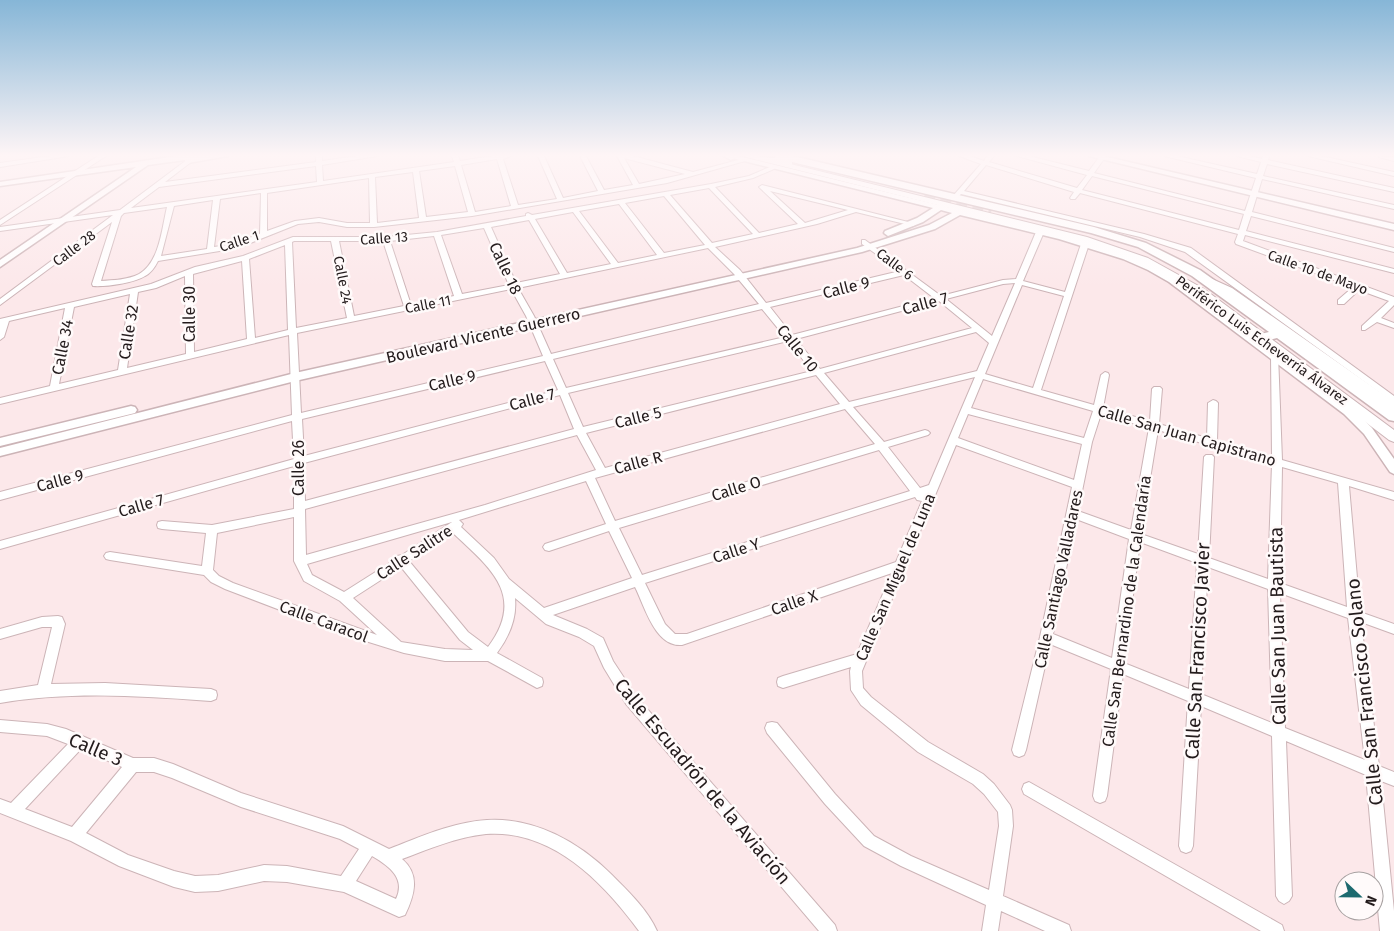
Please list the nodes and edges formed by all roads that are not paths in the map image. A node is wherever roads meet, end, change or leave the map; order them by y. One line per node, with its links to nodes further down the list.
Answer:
1 (36, 199): 40 (street)
2 (82, 199): 39 (street)
3 (91, 199): 37 (street)
4 (139, 199): 33 (street, Calle 28)
5 (207, 199): 26 (street)
6 (218, 199): 58 (street)
7 (264, 199): 49 (street)
8 (373, 199): 42 (street)
9 (420, 199): 38 (street)
10 (468, 199): 34 (street)
11 (513, 199): 28 (street)
12 (637, 199): 25 (street, Calle 13)
13 (670, 199): 57 (street, Calle 10)
14 (724, 199): 51 (street)
15 (775, 199): 43 (street)
16 (813, 199): 30 (street)
17 (941, 199): 24 (street, Periférico Luis Echeverría Álvarez)
18 (1112, 199): 48 (street)
19 (1189, 199): 35 (street)
20 (1253, 199): 35 (street)
21 (1273, 199): 45 (street)
22 (1360, 199): 29 (street)
23 (561, 200): 27 (street, Calle 1)
24 (944, 200): 32 (main road, Periférico Luis Echeverría Álvarez); 32 (highway, Periférico Luis Echeverría Álvarez); 41 (street, Boulevard Vicente Guerrero); 47 (street, Periférico Luis Echeverría Álvarez); 55 (street, Boulevard Vicente Guerrero); 115 (street, Periférico Luis Echeverría Álvarez)
25 (620, 202): 31 (street, Calle 13); 61 (street)
26 (171, 204): 33 (street); 63 (street)
27 (525, 206): 28 (street, Calle 1); 36 (street)
28 (515, 207): 34 (street, Calle 1)
29 (1394, 207)
30 (856, 210): 41 (street); 43 (street, Calle 11)
31 (575, 211): 36 (street, Calle 13); 65 (street)
32 (989, 211): 93 (highway, Periférico Luis Echeverría Álvarez); 115 (highway, Periférico Luis Echeverría Álvarez)
33 (121, 213): 37 (street); 63 (street); 80 (street, Calle 28)
34 (472, 214): 38 (street, Calle 1)
35 (1248, 214): 48 (street); 59 (street)
36 (532, 218): 44 (street, Calle 13); 70 (street)
37 (66, 219): 39 (street); 64 (street)
38 (423, 220): 42 (street, Calle 1)
39 (48, 222): 46 (street); 60 (street)
40 (0, 223)
41 (913, 224): 55 (street, Boulevard Vicente Guerrero)
42 (374, 225): 49 (street, Calle 1)
43 (802, 225): 51 (street, Calle 11)
44 (487, 226): 50 (street, Calle 13); 72 (street, Calle 18)
45 (1394, 227)
46 (0, 229)
47 (1040, 232): 56 (street, Periférico Luis Echeverría Álvarez); 71 (street, Calle San Miguel de Luna)
48 (1242, 232): 66 (street); 73 (street, Calle 10 de Mayo)
49 (262, 234): 58 (street, Calle 1)
50 (437, 234): 52 (street, Calle 13); 76 (street)
51 (757, 235): 57 (street, Calle 11)
52 (386, 239): 54 (street, Calle 13); 82 (street)
53 (288, 241): 54 (street, Calle 13); 62 (street, Calle 13); 91 (street, Calle 26)
54 (335, 241): 85 (street, Calle 24)
55 (868, 244): 68 (street, Calle 6); 69 (street, Boulevard Vicente Guerrero)
56 (1085, 244): 75 (street); 98 (street, Periférico Luis Echeverría Álvarez)
57 (710, 246): 61 (street, Calle 11); 69 (street, Calle 10)
58 (210, 250): 63 (street, Calle 1)
59 (1394, 250)
60 (0, 255)
61 (662, 256): 65 (street, Calle 11)
62 (245, 258): 67 (street, Calle 13); 95 (street)
63 (157, 259)
64 (0, 264)
65 (616, 265): 70 (street, Calle 11)
66 (1394, 271)
67 (189, 272): 74 (street, Calle 13); 97 (street, Calle 30)
68 (906, 272): 77 (street, Calle 6); 83 (street, Calle 9)
69 (739, 275): 83 (street, Calle 10); 86 (street, Boulevard Vicente Guerrero)
70 (565, 276): 72 (street, Calle 11)
71 (1019, 283): 75 (street, Calle 7); 77 (street, Calle 7); 96 (street, Calle San Miguel de Luna)
72 (513, 286): 76 (street, Calle 11); 86 (street, Calle 18)
73 (1358, 286): 78 (street, Calle 10 de Mayo); 79 (street)
74 (134, 291): 81 (street, Calle 13); 100 (street, Calle 32)
75 (1068, 295): 108 (street)
76 (459, 298): 82 (street, Calle 11)
77 (940, 299): 90 (street, Calle 6); 94 (street, Calle 7)
78 (1394, 300): 84 (street)
79 (1341, 302)
80 (0, 304)
81 (70, 305): 87 (street, Calle 13); 105 (street, Calle 34)
82 (408, 307): 85 (street, Calle 11)
83 (764, 307): 94 (street, Calle 10); 99 (street, Calle 9)
84 (1375, 318): 88 (street); 89 (street)
85 (351, 319): 91 (street, Calle 11)
86 (532, 320): 99 (street, Calle 18); 102 (street, Boulevard Vicente Guerrero)
87 (2, 321): 92 (street)
88 (1394, 326)
89 (1365, 328)
90 (978, 330): 96 (street, Calle 6); 101 (street, Calle 5)
91 (293, 331): 95 (street, Calle 11); 102 (street, Calle 26)
92 (0, 337)
93 (1266, 337): 109 (main road, Periférico Luis Echeverría Álvarez); 115 (highway, Periférico Luis Echeverría Álvarez)
94 (790, 338): 101 (street, Calle 10); 107 (street, Calle 7)
95 (251, 340): 97 (street, Calle 11)
96 (994, 342): 103 (street, Calle San Miguel de Luna)
97 (190, 356): 100 (street, Calle 11)
98 (1275, 356): 109 (street, Periférico Luis Echeverría Álvarez); 129 (street, Calle San Juan Bautista)
99 (548, 358): 107 (street, Calle 18); 116 (street, Calle 9)
100 (122, 372): 105 (street, Calle 11)
101 (818, 372): 112 (street, Calle 10); 118 (street, Calle 5)
102 (295, 373): 116 (street, Calle 26); 122 (street, Boulevard Vicente Guerrero); 126 (street, Boulevard Vicente Guerrero)
103 (980, 374): 108 (street, Calle San Juan Capistrano); 112 (street, Calle R); 114 (street, Calle San Miguel de Luna)
104 (1105, 375): 113 (street, Calle Santiago Valladares)
105 (54, 388): 110 (street, Calle 11)
106 (1157, 389): 117 (street, Calle San Bernardino de la Calendaría)
107 (564, 391): 118 (street, Calle 18); 128 (street, Calle 7)
108 (1036, 391): 113 (street, Calle San Juan Capistrano)
109 (1328, 391): 120 (main road, Periférico Luis Echeverría Álvarez); 130 (street)
110 (0, 401)
111 (1213, 403): 124 (street)
112 (847, 405): 125 (street, Calle 10); 131 (street, Calle R)
113 (1098, 409): 117 (street, Calle San Juan Capistrano); 123 (street, Calle Santiago Valladares)
114 (966, 410): 121 (street, Calle San Miguel de Luna); 123 (street)
115 (1390, 413)
116 (297, 417): 128 (street, Calle 26); 137 (street, Calle 9)
117 (1154, 425): 124 (street, Calle San Juan Capistrano); 147 (street, Calle San Bernardino de la Calendaría)
118 (580, 431): 131 (street, Calle 18); 141 (street, Calle 5)
119 (925, 433): 125 (street, Calle O)
120 (1394, 437)
121 (953, 440): 134 (street); 135 (street, Calle San Miguel de Luna)
122 (0, 442)
123 (1087, 442): 134 (street, Calle Santiago Valladares)
124 (1212, 442): 129 (street, Calle San Juan Capistrano)
125 (881, 445): 136 (street, Calle 10); 144 (street, Calle O)
126 (0, 452)
127 (1208, 457): 153 (street, Calle San Francisco Javier)
128 (299, 460): 141 (street, Calle 26); 148 (street, Calle 7)
129 (1277, 462): 133 (street, Calle San Juan Capistrano); 158 (street, Calle San Juan Bautista)
130 (1394, 469)
131 (602, 472): 132 (street, Calle R)
132 (589, 477): 140 (street, Calle R); 144 (street)
133 (1343, 482): 138 (street, Calle San Juan Capistrano); 161 (street, Calle San Francisco Solano)
134 (1078, 485): 142 (street, Calle Santiago Valladares)
135 (932, 488): 136 (street, Calle Y); 139 (street, Calle San Miguel de Luna)
136 (918, 493): 139 (street, Calle 10); 156 (street, Calle Y)
137 (0, 496)
138 (1394, 496)
139 (924, 505): 154 (street, Calle San Miguel de Luna)
140 (485, 509): 145 (street, Calle Salitre); 152 (street, Calle R)
141 (298, 510): 146 (street, Calle 5); 152 (street, Calle 26)
142 (1073, 514): 147 (street); 164 (street, Calle Santiago Valladares)
143 (162, 525): 146 (street, Calle 5)
144 (611, 526): 149 (street, Calle O); 156 (street)
145 (454, 527): 151 (street, Calle Salitre); 157 (street, Calle Escuadrón de la Aviación)
146 (212, 529): 155 (street)
147 (1135, 537): 153 (street); 168 (street, Calle San Bernardino de la Calendaría)
148 (0, 545)
149 (549, 547)
150 (110, 556): 155 (street)
151 (401, 559): 159 (street, Calle Salitre); 166 (street)
152 (300, 561): 159 (street)
153 (1202, 561): 158 (street); 174 (street, Calle San Francisco Javier)
154 (900, 565): 156 (street, Calle X); 167 (street, Calle San Miguel de Luna)
155 (207, 571): 165 (street, Calle Caracol)
156 (638, 581): 160 (street, Calle Y)
157 (506, 584): 160 (street, Calle Escuadrón de la Aviación); 166 (street)
158 (1274, 588): 161 (street); 177 (street, Calle San Juan Bautista)
159 (344, 598): 165 (street)
160 (542, 614): 194 (street, Calle Escuadrón de la Aviación)
161 (1354, 615): 162 (street); 181 (street, Calle San Francisco Solano)
162 (1394, 629)
163 (0, 634): 171 (street)
164 (1046, 637): 168 (street); 179 (street, Calle Santiago Valladares)
165 (399, 647): 166 (street, Calle Caracol)
166 (489, 655): 169 (street)
167 (860, 659): 170 (street); 192 (street, Calle San Miguel de Luna)
168 (1118, 667): 174 (street); 184 (street, Calle San Bernardino de la Calendaría)
169 (537, 682)
170 (783, 682)
171 (43, 690): 172 (street); 173 (street)
172 (211, 695)
173 (0, 697)
174 (1194, 698): 177 (street); 187 (street, Calle San Francisco Javier)
175 (0, 726): 178 (street, Calle 3)
176 (772, 728): 192 (street)
177 (1279, 733): 181 (street); 191 (street, Calle San Juan Bautista)
178 (78, 743): 180 (street, Calle 3); 185 (street)
179 (1019, 750)
180 (133, 765): 186 (street, Calle 3); 188 (street)
181 (1373, 771): 182 (street); 198 (street, Calle San Francisco Solano)
182 (1394, 779)
183 (1029, 789): 197 (street)
184 (1100, 796)
185 (6, 808): 186 (street)
186 (75, 835): 190 (street)
187 (1186, 846)
188 (369, 847): 189 (street); 190 (street)
189 (388, 857): 190 (street); 193 (street)
190 (345, 884)
191 (1284, 896)
192 (996, 900): 195 (street, Calle San Miguel de Luna); 196 (street)
193 (649, 931)
194 (829, 931)
195 (990, 931)
196 (1063, 931)
197 (1275, 931)
198 (1388, 931)

